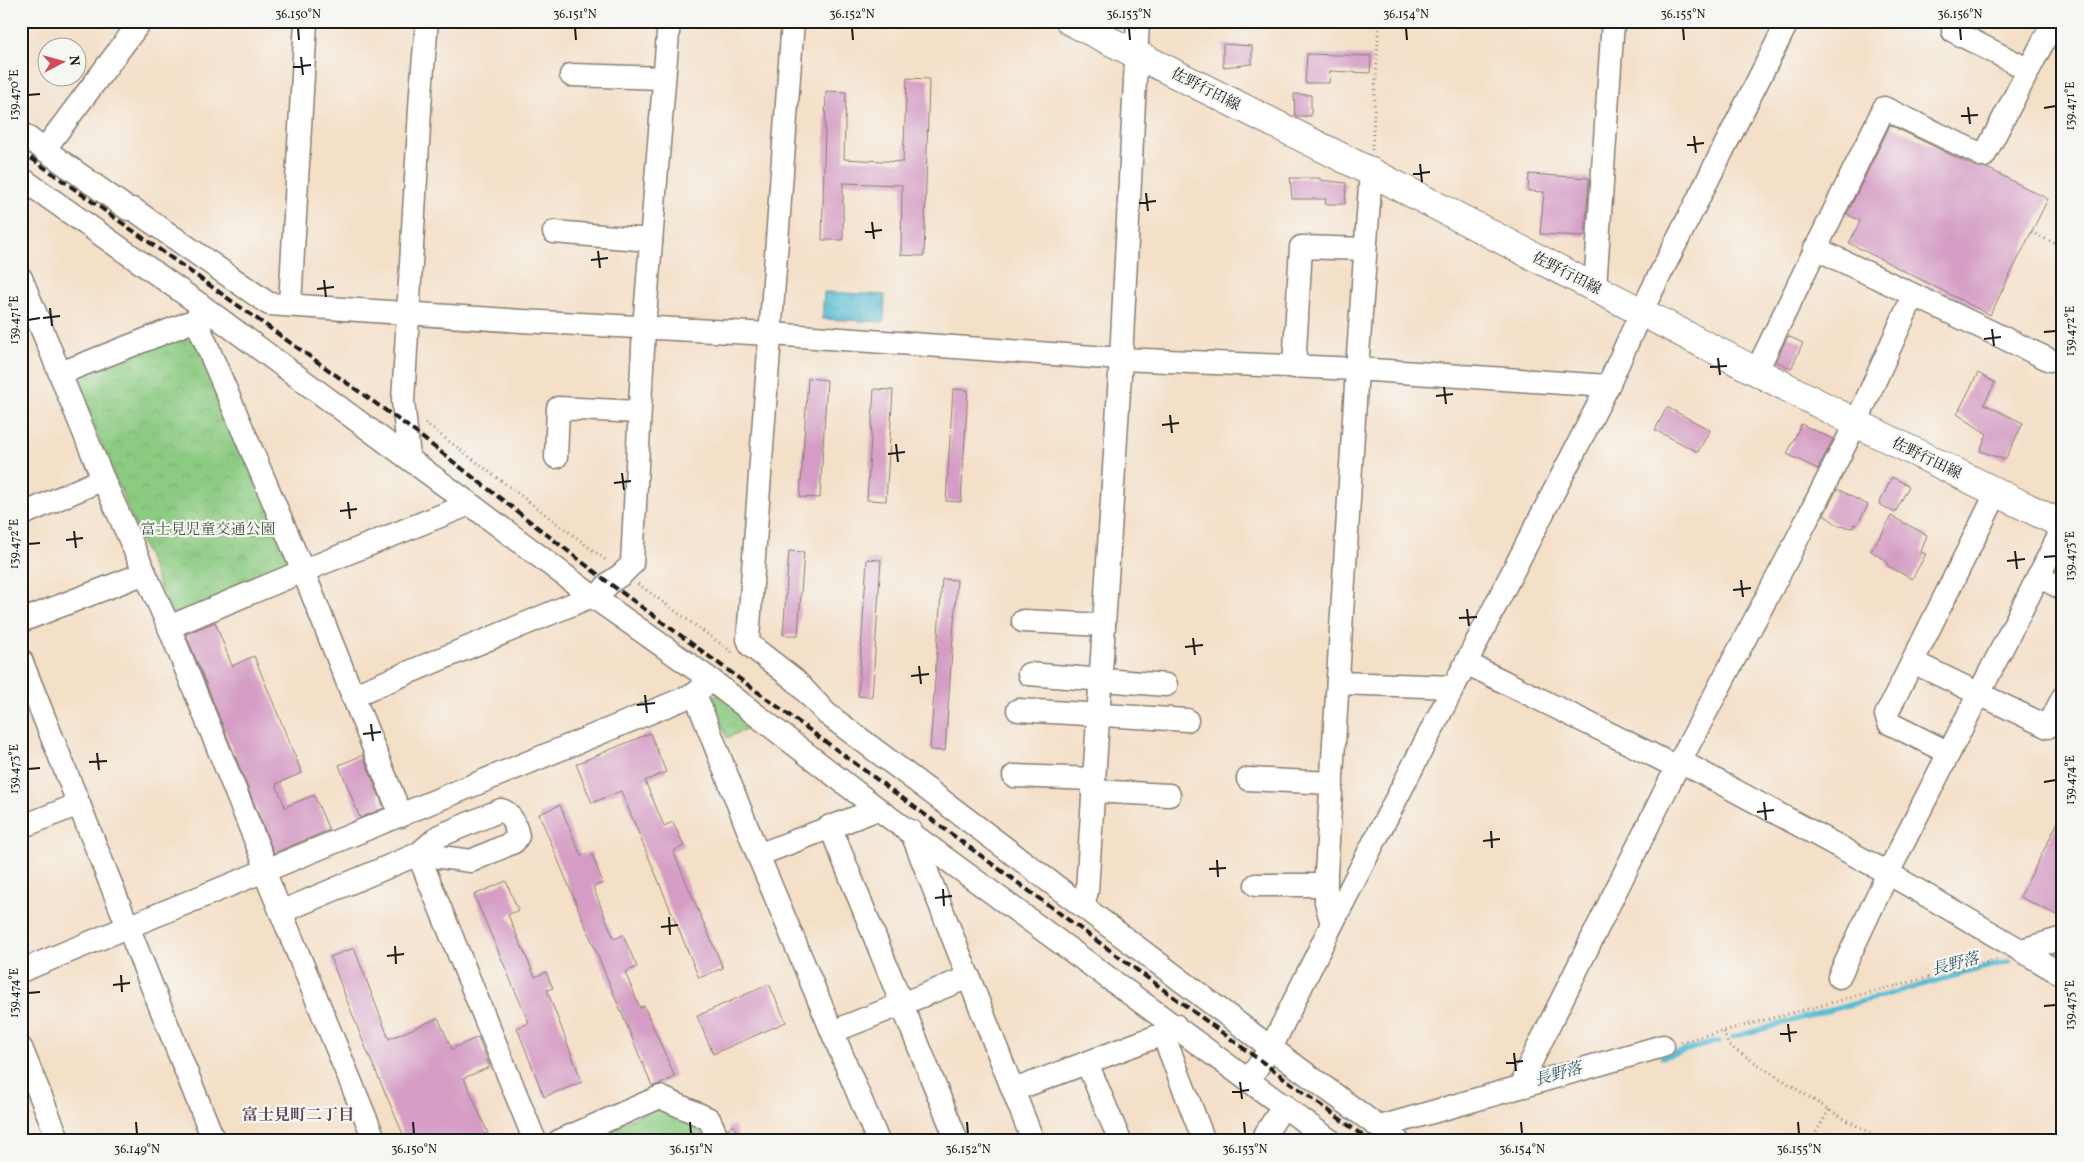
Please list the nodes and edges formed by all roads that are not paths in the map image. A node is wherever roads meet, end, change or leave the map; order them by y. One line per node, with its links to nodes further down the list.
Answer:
1 (141, 21): 17 (street)
2 (306, 21): 27 (street)
3 (427, 21): 28 (street)
4 (669, 21): 15 (street)
5 (793, 21): 32 (street)
6 (1070, 21): 12 (main road, 佐野行田線)
7 (1138, 21): 12 (street)
8 (1612, 21): 25 (street)
9 (1788, 21): 29 (street)
10 (1958, 21): 13 (street)
11 (2051, 22): 13 (street)
12 (1136, 54): 18 (main road, 佐野行田線); 33 (street)
13 (2029, 70): 22 (street)
14 (571, 75): 15 (street)
15 (664, 78): 21 (street)
16 (21, 133): 17 (street)
17 (44, 150): 27 (street)
18 (1371, 172): 23 (street); 25 (main road, 佐野行田線)
19 (21, 178): 30 (street)
20 (554, 232): 21 (street)
21 (651, 240): 31 (street)
22 (1815, 248): 26 (street); 37 (street)
23 (1365, 249): 35 (street); 36 (street)
24 (21, 278): 38 (street)
25 (1595, 287): 29 (main road, 佐野行田線)
26 (1913, 296): 34 (street); 41 (street)
27 (290, 304): 28 (street)
28 (407, 312): 31 (street); 43 (street)
29 (1641, 312): 37 (main road, 佐野行田線); 39 (street)
30 (199, 313): 38 (street); 43 (street); 49 (street)
31 (644, 328): 32 (street); 40 (street)
32 (772, 334): 33 (street); 91 (street)
33 (1121, 359): 35 (street); 56 (street)
34 (2050, 360)
35 (1294, 367): 36 (street)
36 (1357, 369): 39 (street); 63 (street)
37 (1757, 370): 41 (main road, 佐野行田線)
38 (61, 373): 44 (street)
39 (1608, 386): 60 (street)
40 (640, 412): 42 (street); 53 (street)
41 (1856, 423): 45 (main road, 佐野行田線); 74 (street)
42 (556, 456)
43 (409, 458): 46 (street)
44 (103, 478): 47 (street); 50 (street)
45 (1997, 492): 48 (main road, 佐野行田線); 59 (street)
46 (470, 504): 49 (street); 53 (street)
47 (21, 515)
48 (2063, 527): 51 (street)
49 (303, 570): 57 (street); 68 (street)
50 (145, 572): 54 (street); 57 (street)
51 (2038, 576): 52 (street); 67 (street)
52 (2063, 588)
53 (594, 598): 65 (street); 68 (street)
54 (21, 621)
55 (1023, 621): 56 (street)
56 (1104, 625): 62 (street)
57 (169, 627): 87 (street)
58 (21, 660): 80 (street)
59 (1913, 662): 67 (street); 73 (street)
60 (1466, 663): 66 (street); 74 (street)
61 (1029, 674): 62 (street)
62 (1100, 679): 64 (street); 71 (street)
63 (1338, 683): 66 (street); 77 (street)
64 (1166, 685)
65 (703, 687): 81 (street); 82 (street); 86 (street)
66 (1454, 688): 93 (street)
67 (1979, 694): 69 (street); 73 (street)
68 (352, 696): 82 (street)
69 (2063, 697)
70 (1018, 710): 71 (street)
71 (1098, 715): 72 (street); 78 (street)
72 (1187, 720)
73 (1949, 753): 88 (street)
74 (1678, 764): 88 (street); 109 (street)
75 (1014, 776): 78 (street)
76 (1248, 779): 77 (street)
77 (1332, 783): 90 (street)
78 (1093, 785): 79 (street); 91 (street)
79 (1169, 795)
80 (79, 804): 84 (street); 94 (street)
81 (878, 809): 83 (street); 85 (street)
82 (401, 816): 87 (street)
83 (830, 826): 86 (street); 101 (street)
84 (21, 827)
85 (911, 831): 100 (street); 102 (street)
86 (758, 855): 103 (street)
87 (264, 871): 92 (street); 94 (street)
88 (1888, 873): 96 (street); 99 (street)
89 (1256, 885): 90 (street)
90 (1326, 885): 93 (street)
91 (1082, 906): 106 (street)
92 (282, 912): 115 (street); 116 (street)
93 (1332, 924): 106 (street)
94 (129, 927): 97 (street); 114 (street)
95 (2063, 938): 96 (street)
96 (2022, 950): 98 (street)
97 (21, 971)
98 (2063, 974)
99 (1839, 977)
100 (969, 978): 101 (street); 110 (street)
101 (903, 1004): 103 (street); 120 (street)
102 (1169, 1030): 107 (street); 108 (street); 123 (street)
103 (832, 1032): 119 (street)
104 (1663, 1046): 109 (street)
105 (21, 1048): 113 (street)
106 (1271, 1048): 108 (street); 112 (street)
107 (1087, 1063): 110 (street); 122 (street)
108 (1248, 1080): 111 (street)
109 (1525, 1086): 112 (street)
110 (1014, 1090): 121 (street)
111 (1284, 1105): 124 (street); 125 (street)
112 (1380, 1127): 126 (street)
113 (59, 1141)
114 (214, 1141)
115 (375, 1141)
116 (535, 1141)
117 (559, 1141): 118 (street)
118 (719, 1141)
119 (878, 1141)
120 (957, 1141)
121 (1033, 1141)
122 (1120, 1141)
123 (1204, 1141)
124 (1261, 1141)
125 (1331, 1141)
126 (1398, 1141)

